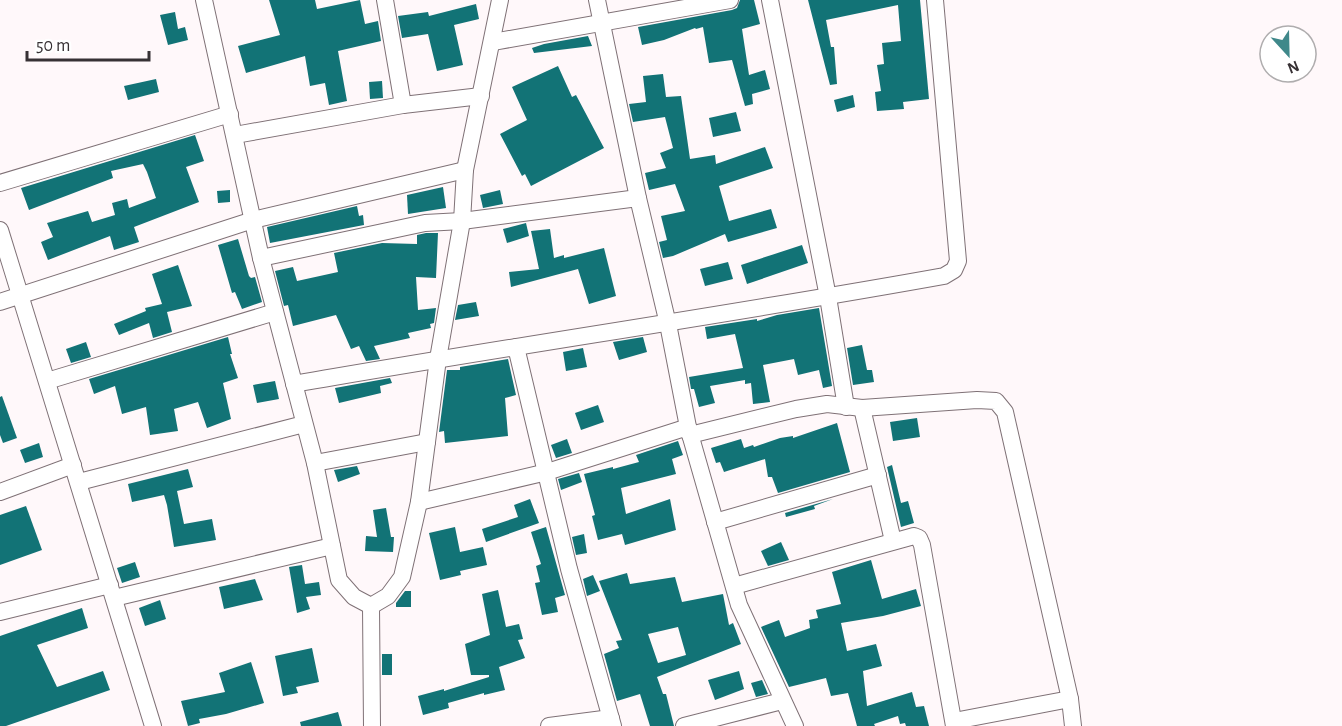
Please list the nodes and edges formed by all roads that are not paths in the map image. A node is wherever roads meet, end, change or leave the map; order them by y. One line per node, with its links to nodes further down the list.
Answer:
1 (204, 0): 12 (street)
2 (385, 0): 11 (street)
3 (500, 0): 9 (street)
4 (597, 0): 8 (street)
5 (730, 0): 8 (street)
6 (770, 0): 22 (street)
7 (935, 0): 22 (street)
8 (601, 23): 9 (street); 16 (street)
9 (493, 42): 10 (street)
10 (481, 96): 11 (street); 14 (street)
11 (403, 105): 13 (street)
12 (230, 114): 13 (street); 15 (street)
13 (235, 135): 17 (street)
14 (465, 170): 17 (street); 18 (street)
15 (0, 183)
16 (638, 198): 18 (street); 25 (street)
17 (253, 220): 20 (street); 21 (street)
18 (462, 221): 20 (street); 27 (street)
19 (0, 230): 21 (street)
20 (261, 258): 24 (street)
21 (19, 295): 23 (street); 28 (street)
22 (828, 297): 25 (street); 30 (street)
23 (0, 302)
24 (275, 312): 28 (street); 29 (street)
25 (668, 324): 26 (street); 32 (street)
26 (516, 347): 27 (street); 36 (street)
27 (438, 359): 29 (street); 33 (street)
28 (47, 381): 35 (street)
29 (294, 384): 31 (street)
30 (854, 408): 32 (street); 37 (street); 48 (street)
31 (304, 424): 34 (street); 38 (street)
32 (689, 431): 36 (street); 41 (street)
33 (427, 442): 34 (street); 40 (street)
34 (315, 463): 43 (street)
35 (73, 465): 38 (street); 39 (street)
36 (547, 472): 40 (street); 50 (street)
37 (878, 475): 41 (street); 42 (street)
38 (79, 482): 45 (street)
39 (0, 492)
40 (419, 502): 46 (street)
41 (715, 522): 44 (street)
42 (893, 541): 44 (street); 52 (street)
43 (332, 546): 45 (street); 46 (street)
44 (734, 586): 49 (street)
45 (112, 592): 47 (street); 53 (street)
46 (371, 606): 54 (street)
47 (0, 612)
48 (1070, 699): 52 (street); 58 (street)
49 (782, 701): 51 (street); 57 (street)
50 (612, 722): 55 (street)
51 (711, 723): 56 (street)
52 (954, 723)
53 (153, 726)
54 (372, 726)
55 (549, 726)
56 (684, 726)
57 (795, 726)
58 (1073, 726)

